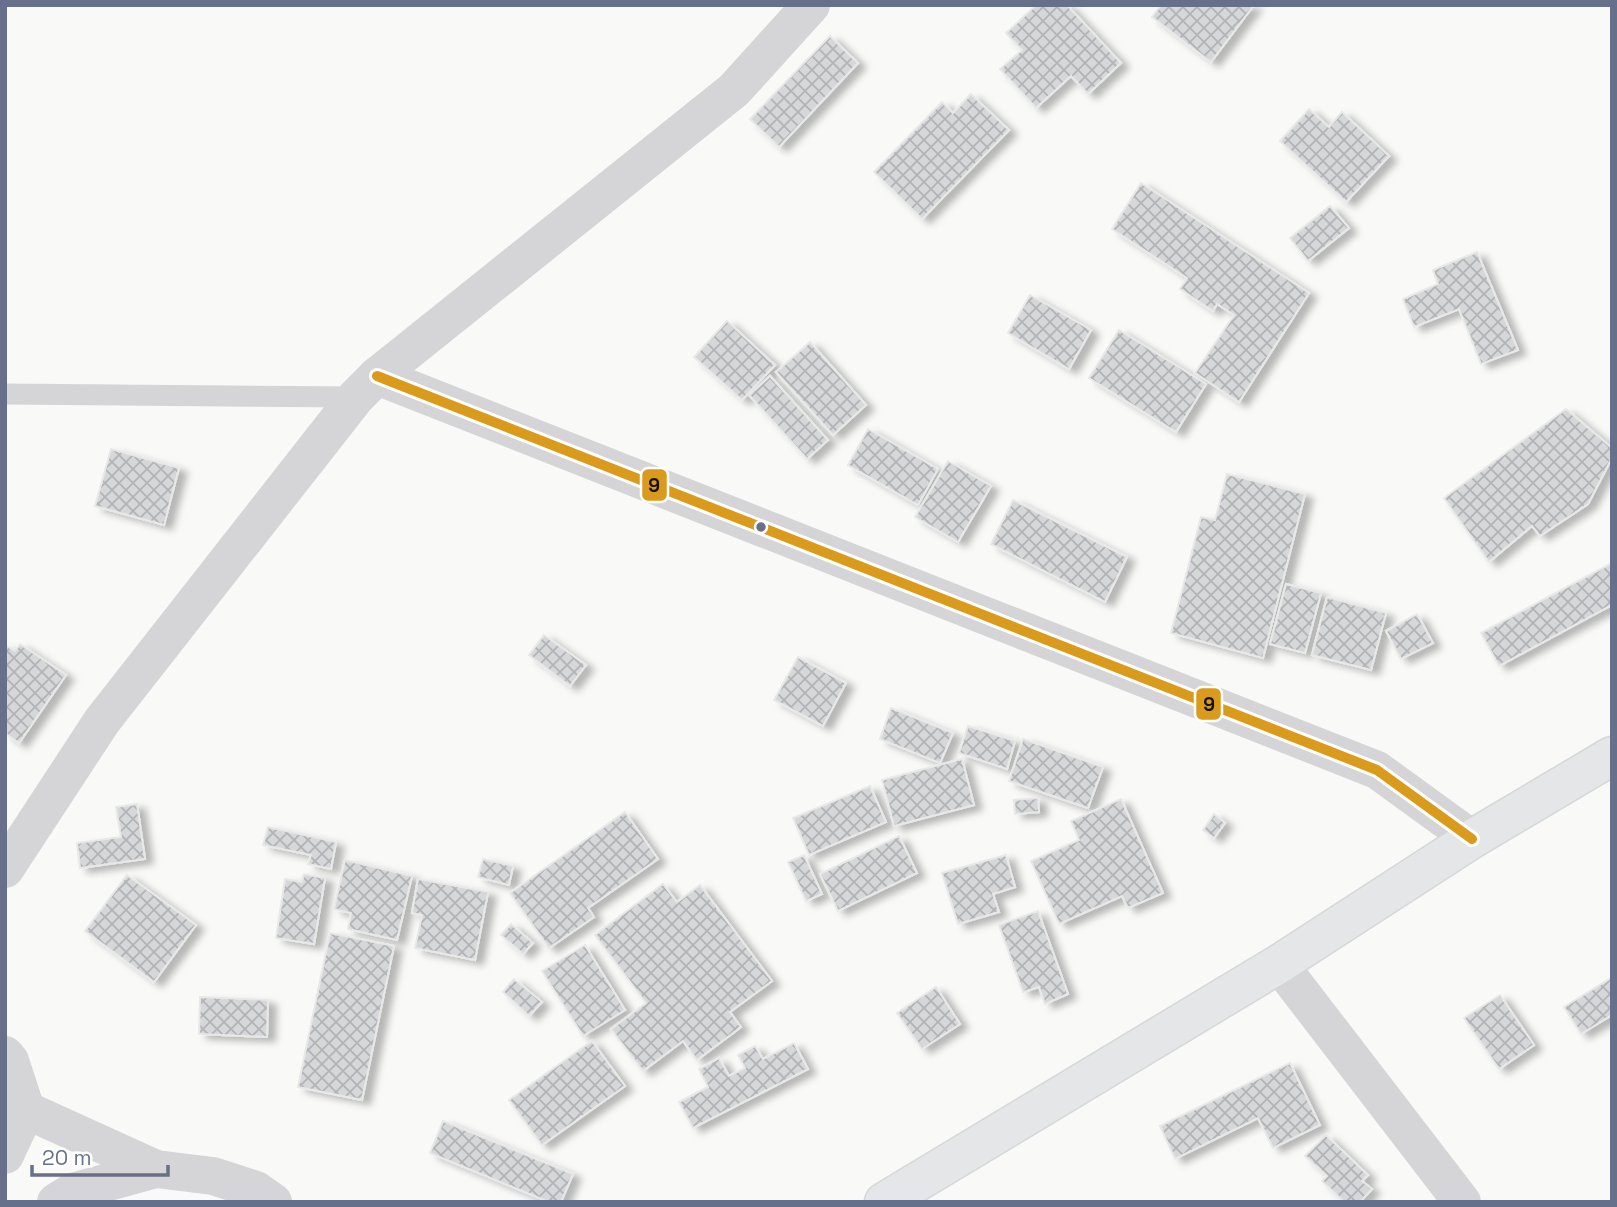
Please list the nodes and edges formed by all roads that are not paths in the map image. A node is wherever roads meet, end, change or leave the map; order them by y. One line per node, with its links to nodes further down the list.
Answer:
1 (811, 5): 2 (street)
2 (367, 386): 3 (lane); 5 (street); 6 (street)
3 (5, 394)
4 (1612, 756): 5 (main road)
5 (1472, 839): 7 (main road)
6 (5, 869)
7 (1279, 964): 14 (main road); 15 (street)
8 (5, 1055): 9 (street)
9 (26, 1110): 10 (street); 11 (street)
10 (5, 1155)
11 (156, 1169): 12 (street); 13 (street)
12 (56, 1202)
13 (272, 1202)
14 (884, 1202)
15 (1462, 1202)

